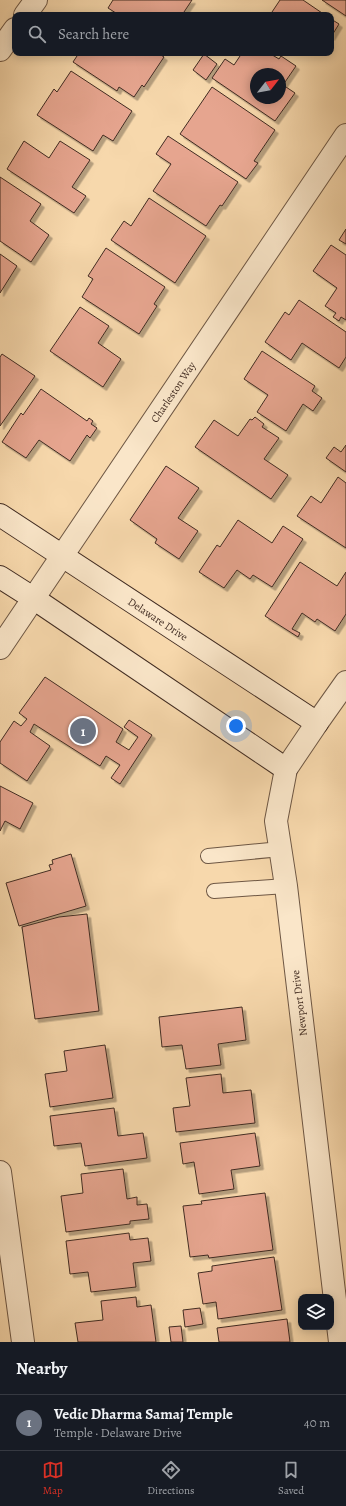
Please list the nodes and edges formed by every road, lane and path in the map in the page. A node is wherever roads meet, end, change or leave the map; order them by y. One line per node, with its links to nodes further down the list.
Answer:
1 (36, 0): 2 (street)
2 (27, 12)
3 (12, 33): 4 (street)
4 (0, 50)
5 (346, 135): 7 (street, Charleston Way)
6 (0, 515): 7 (street, Delaware Drive)
7 (62, 556): 9 (street, Charleston Way); 12 (street, Delaware Drive)
8 (0, 577): 9 (street)
9 (33, 598): 10 (street, Charleston Way); 13 (street)
10 (0, 648)
11 (346, 682): 12 (street, Newport Drive)
12 (317, 723): 13 (street, Newport Drive)
13 (286, 769): 14 (street, Newport Drive)
14 (281, 849): 15 (lane); 16 (street, Newport Drive)
15 (208, 856)
16 (286, 886): 17 (lane); 19 (street, Newport Drive)
17 (214, 891)
18 (0, 1172): 20 (street)
19 (340, 1289): 21 (street, Newport Drive)
20 (23, 1342)
21 (340, 1342)

